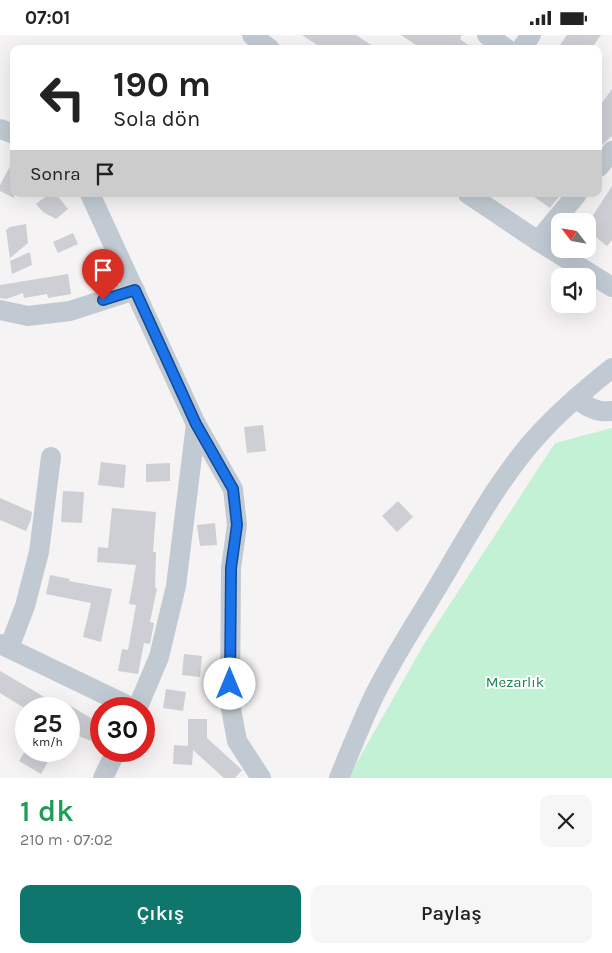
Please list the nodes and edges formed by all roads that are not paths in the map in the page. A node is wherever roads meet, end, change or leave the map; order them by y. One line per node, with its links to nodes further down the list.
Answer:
1 (252, 35): 3 (street)
2 (487, 35): 4 (street)
3 (265, 45)
4 (501, 45)
5 (612, 151): 6 (street)
6 (602, 163)
7 (91, 197): 12 (street)
8 (472, 197): 10 (street)
9 (575, 197): 10 (street)
10 (538, 241): 11 (street)
11 (612, 287)
12 (135, 290): 13 (street); 17 (street)
13 (0, 310)
14 (612, 369): 15 (street)
15 (576, 398): 16 (street); 25 (street)
16 (612, 411)
17 (196, 424): 21 (street); 24 (street)
18 (51, 457): 19 (street)
19 (4, 646): 20 (street)
20 (111, 697)
21 (141, 697)
22 (111, 762): 23 (street)
23 (103, 778)
24 (261, 778)
25 (339, 778)

